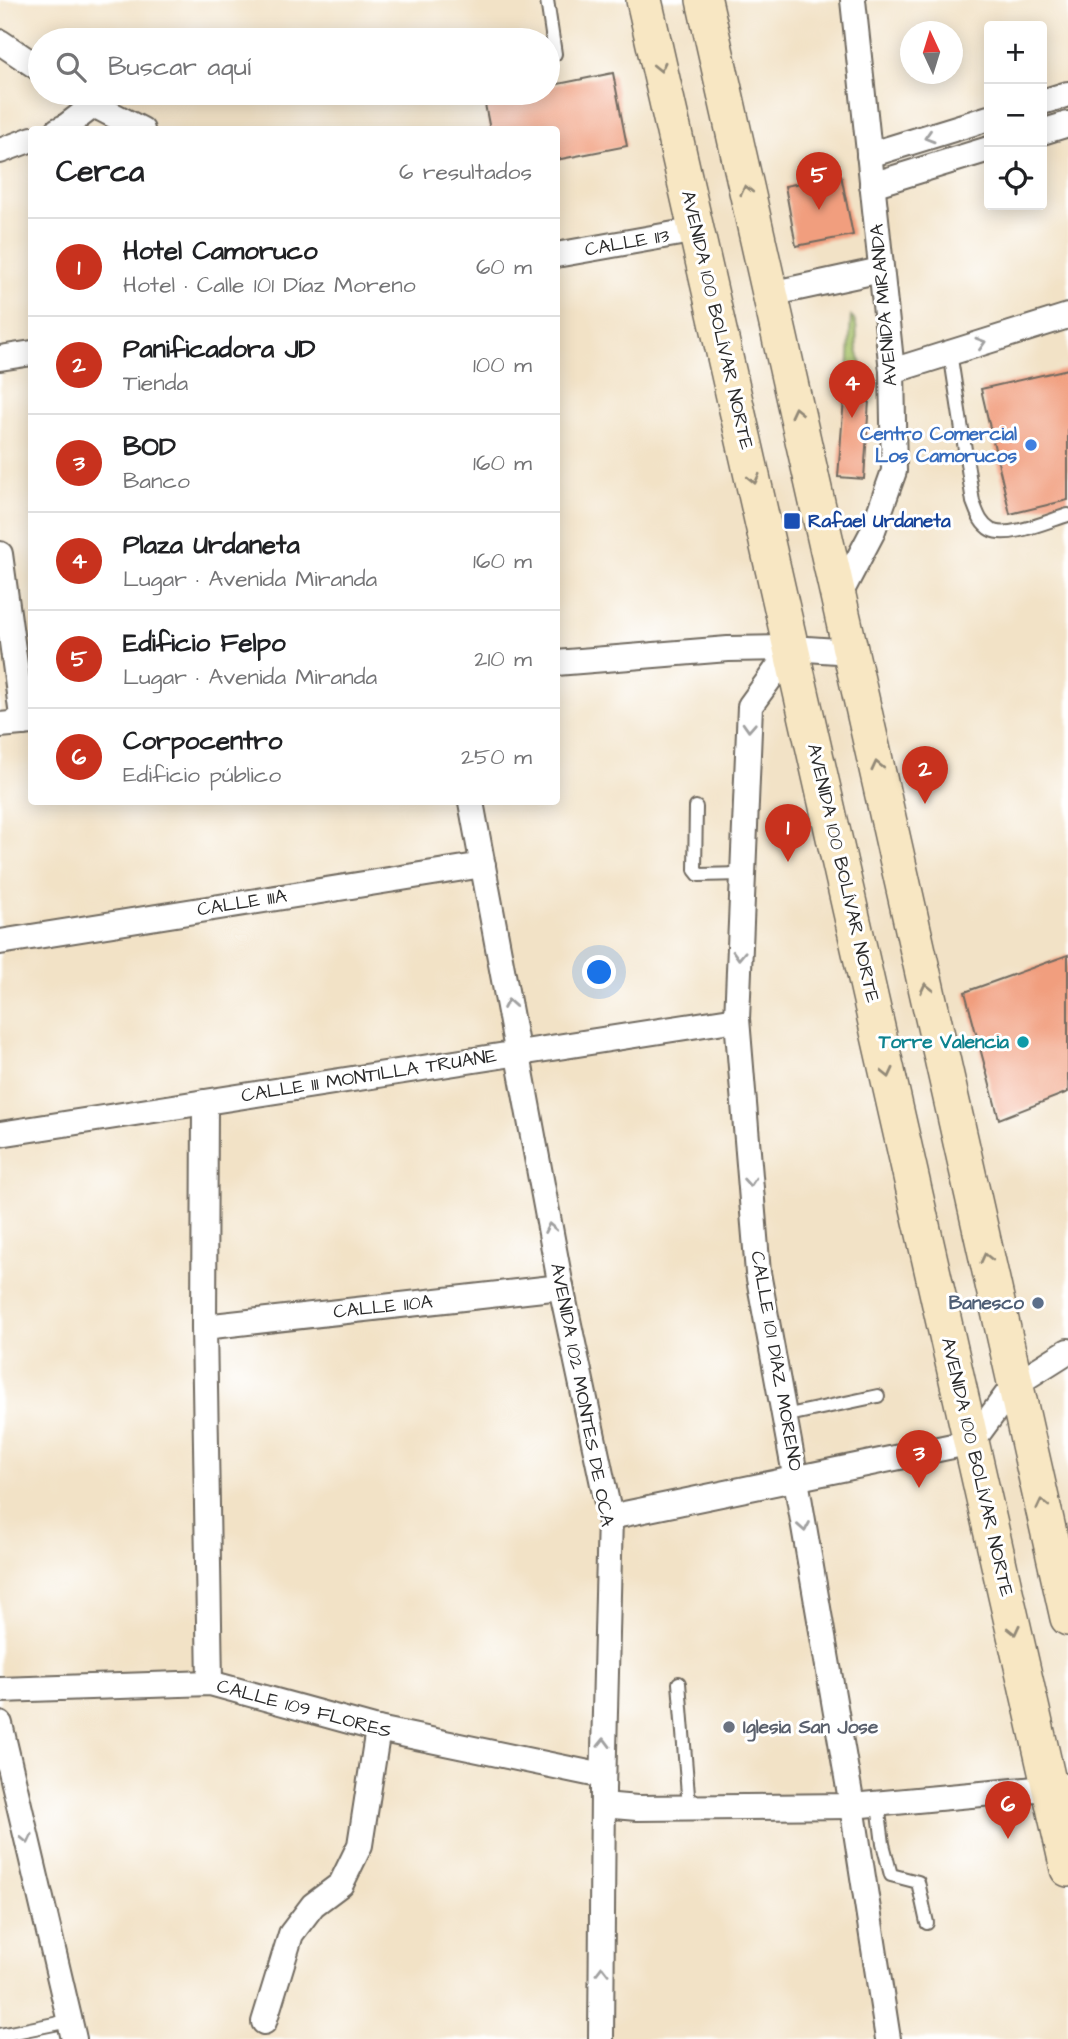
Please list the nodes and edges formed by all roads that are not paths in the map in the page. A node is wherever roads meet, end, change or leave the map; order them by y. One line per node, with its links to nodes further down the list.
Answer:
1 (547, 0): 5 (lane)
2 (644, 0): 22 (main road, AVENIDA 100 BOLÍVAR NORTE, one-way to 22)
3 (704, 0): 25 (main road, one-way to 3)
4 (853, 0): 20 (street, AVENIDA MIRANDA)
5 (551, 28)
6 (0, 43): 7 (street)
7 (28, 61)
8 (1068, 94): 9 (street)
9 (1047, 100)
10 (81, 105): 14 (street)
11 (96, 105): 15 (street)
12 (984, 120): 20 (street, one-way to 20)
13 (1068, 124): 16 (street)
14 (66, 126)
15 (135, 126)
16 (1047, 130)
17 (28, 140): 18 (street)
18 (0, 151)
19 (984, 151): 21 (street)
20 (869, 155): 21 (street, AVENIDA MIRANDA)
21 (872, 186): 24 (street, AVENIDA MIRANDA)
22 (697, 230): 23 (street, CALLE 113); 34 (main road, AVENIDA 100 BOLÍVAR NORTE, one-way to 34)
23 (560, 255)
24 (881, 270): 25 (street); 30 (street, AVENIDA MIRANDA)
25 (770, 295): 33 (main road, one-way to 25)
26 (1068, 316): 27 (street, one-way to 26)
27 (950, 352): 30 (street); 31 (lane)
28 (28, 353): 29 (street)
29 (0, 358)
30 (892, 370): 33 (street, AVENIDA MIRANDA)
31 (1068, 515)
32 (0, 554): 37 (street)
33 (838, 598): 35 (main road)
34 (792, 648): 35 (street); 36 (street); 41 (street, CALLE 101 DÍAZ MORENO, one-way to 41); 53 (main road, AVENIDA 100 BOLÍVAR NORTE, one-way to 53)
35 (852, 652): 50 (main road, one-way to 35)
36 (560, 663)
37 (18, 723)
38 (472, 805): 40 (street, AVENIDA 102 MONTES DE OCA)
39 (696, 807): 41 (lane)
40 (483, 865): 42 (street, CALLE 111A); 44 (street, AVENIDA 102 MONTES DE OCA, one-way to 40)
41 (742, 874): 43 (street, CALLE 101 DÍAZ MORENO, one-way to 43)
42 (0, 942)
43 (737, 1019): 44 (street, CALLE 111 MONTILLA TRUANE); 52 (street, CALLE 101 DÍAZ MORENO, one-way to 52)
44 (517, 1053): 45 (street, CALLE 111 MONTILLA TRUANE); 47 (street, AVENIDA 102 MONTES DE OCA, one-way to 44)
45 (205, 1102): 46 (street, CALLE 111 MONTILLA TRUANE); 48 (street)
46 (0, 1133)
47 (561, 1287): 48 (street, CALLE 110A); 55 (street, AVENIDA 102 MONTES DE OCA)
48 (204, 1326): 58 (street)
49 (1068, 1351): 50 (street)
50 (1014, 1385): 53 (street); 56 (main road, one-way to 50)
51 (878, 1396): 52 (lane)
52 (784, 1416): 54 (street, CALLE 101 DÍAZ MORENO)
53 (972, 1442): 54 (street); 63 (main road, AVENIDA 100 BOLÍVAR NORTE, one-way to 63)
54 (796, 1480): 55 (street); 66 (street, CALLE 101 DÍAZ MORENO, one-way to 66)
55 (610, 1517): 62 (street, AVENIDA 102 MONTES DE OCA, one-way to 55)
56 (1068, 1618)
57 (680, 1683): 67 (lane)
58 (210, 1684): 59 (street, CALLE 109 FLORES); 61 (street, CALLE 109 FLORES)
59 (0, 1690)
60 (0, 1724): 71 (street, one-way to 71)
61 (378, 1729): 62 (street, CALLE 109 FLORES); 70 (street)
62 (603, 1776): 65 (street, AVENIDA 102 MONTES DE OCA)
63 (1059, 1786): 64 (street); 68 (main road, AVENIDA 100 BOLÍVAR NORTE)
64 (878, 1804): 66 (street); 69 (lane)
65 (603, 1805): 67 (street); 73 (street, AVENIDA 102 MONTES DE OCA, one-way to 65)
66 (852, 1806): 67 (street); 74 (street, CALLE 101 DÍAZ MORENO)
67 (689, 1807)
68 (1068, 1869)
69 (927, 1923)
70 (264, 2022)
71 (71, 2030): 72 (lane)
72 (0, 2035)
73 (601, 2039)
74 (888, 2039)

